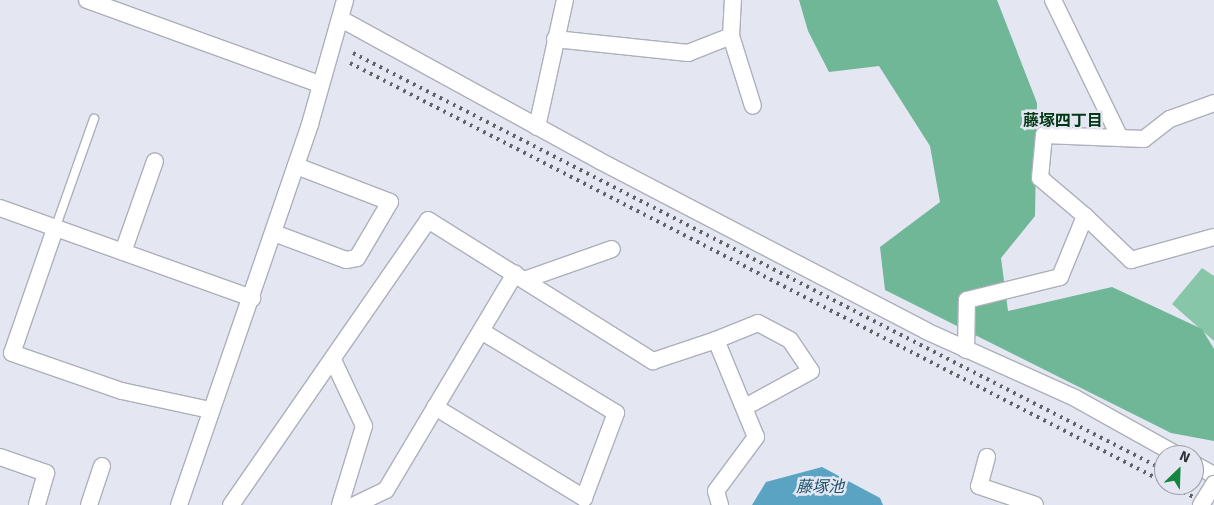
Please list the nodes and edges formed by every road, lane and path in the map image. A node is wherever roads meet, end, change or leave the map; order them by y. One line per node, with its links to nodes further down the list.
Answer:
1 (87, 0): 9 (street)
2 (345, 0): 6 (street)
3 (565, 0): 8 (street)
4 (733, 0): 7 (street)
5 (1053, 0): 14 (street)
6 (341, 19): 9 (street); 13 (street)
7 (731, 36): 8 (street); 11 (street)
8 (555, 39): 13 (street)
9 (319, 84): 16 (street)
10 (1214, 103): 14 (street)
11 (753, 106)
12 (94, 119): 19 (lane)
13 (537, 127): 28 (street)
14 (1119, 136): 18 (street)
15 (155, 161): 23 (street)
16 (296, 166): 20 (street); 20 (street)
17 (0, 208): 19 (street)
18 (1085, 216): 21 (street); 28 (street)
19 (55, 229): 23 (street); 32 (street)
20 (274, 233): 25 (street)
21 (1214, 236)
22 (612, 249): 24 (street)
23 (123, 252): 25 (street)
24 (519, 277): 26 (street); 27 (street); 29 (street)
25 (252, 298): 32 (street)
26 (481, 331): 31 (street); 38 (street)
27 (716, 340): 30 (street); 30 (street)
28 (966, 350): 33 (street)
29 (333, 360): 42 (street); 43 (street)
30 (745, 407): 45 (street)
31 (435, 408): 38 (street); 44 (street)
32 (210, 410): 41 (street)
33 (1159, 445)
34 (0, 457): 39 (street)
35 (987, 457): 46 (street)
36 (102, 466): 40 (street)
37 (1214, 484): 47 (street, bridge)
38 (577, 501)
39 (37, 505)
40 (89, 505)
41 (178, 505)
42 (231, 505)
43 (340, 505)
44 (355, 505)
45 (720, 505)
46 (1035, 505)
47 (1201, 505)

